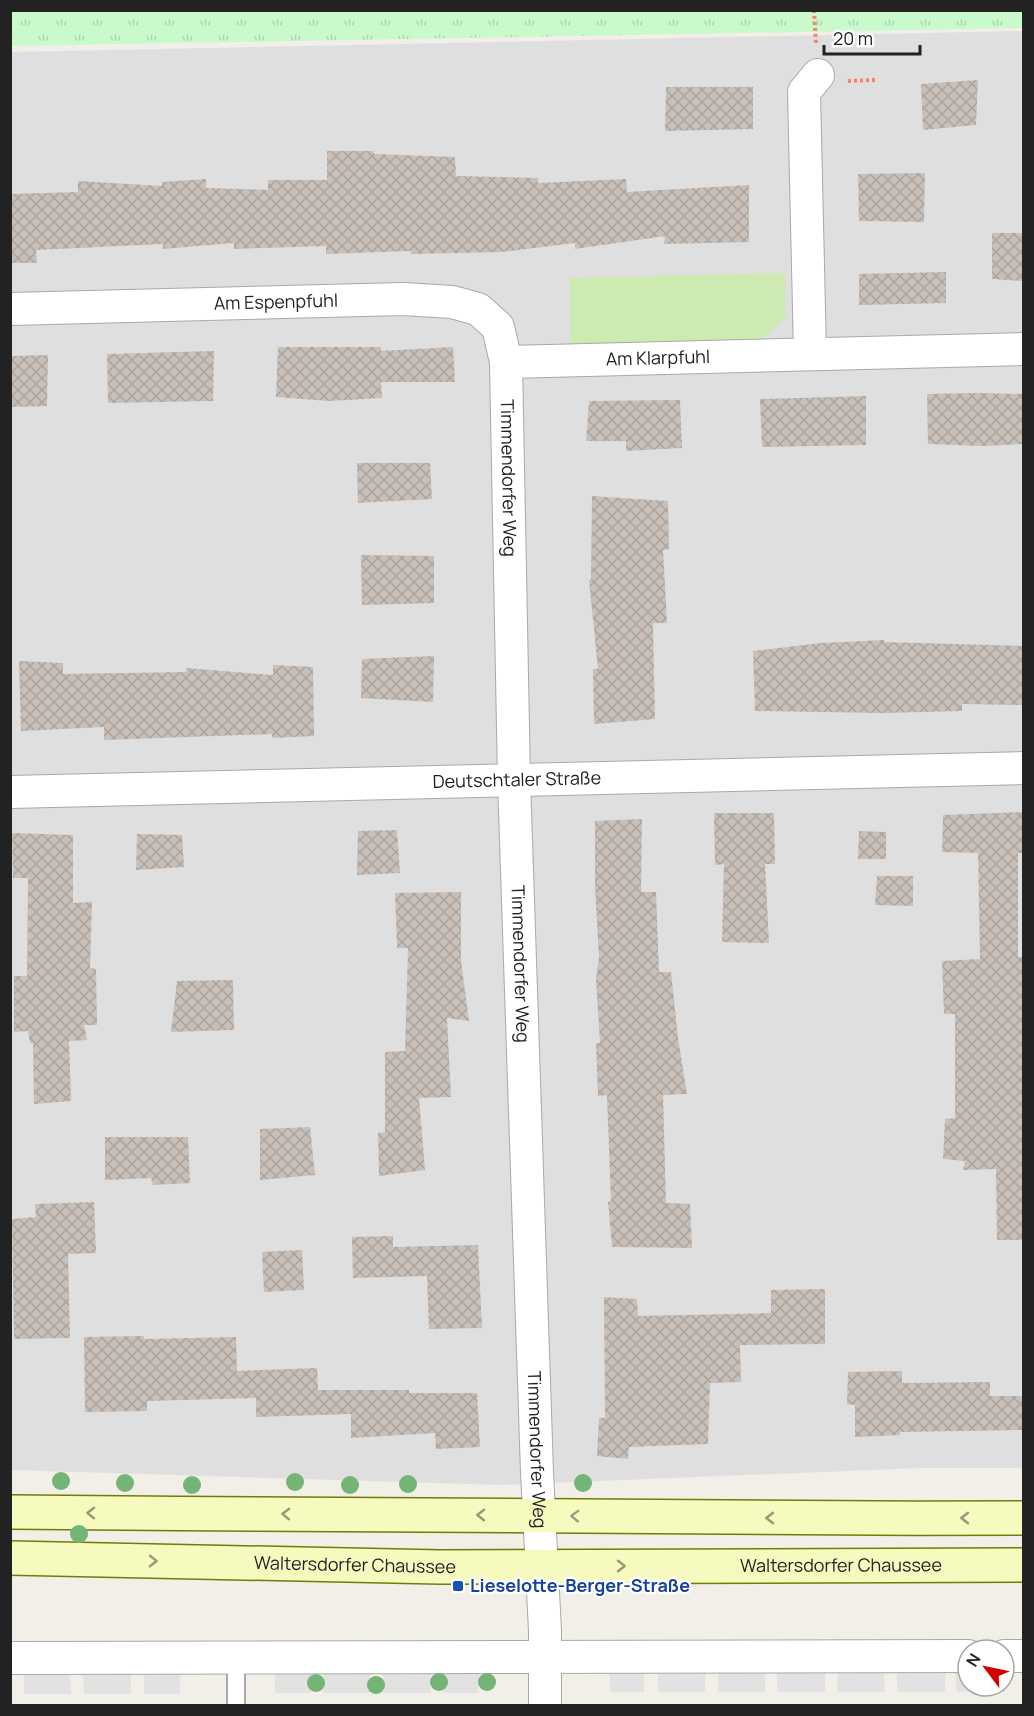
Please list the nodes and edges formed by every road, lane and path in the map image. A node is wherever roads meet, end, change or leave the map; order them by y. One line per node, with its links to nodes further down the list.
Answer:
1 (818, 75): 4 (street)
2 (10, 309): 5 (street, Am Espenpfuhl)
3 (1023, 349): 4 (street, Am Klarpfuhl)
4 (810, 353): 5 (street, Am Klarpfuhl)
5 (506, 362): 7 (street, Timmendorfer Weg)
6 (1023, 768): 7 (street, Deutschtaler Straße)
7 (514, 780): 8 (street, Deutschtaler Straße); 10 (street, Timmendorfer Weg)
8 (10, 792)
9 (10, 1512): 10 (main road, one-way to 9)
10 (539, 1515): 11 (main road, one-way to 10); 14 (street, Timmendorfer Weg)
11 (1023, 1518)
12 (10, 1558): 14 (main road, Waltersdorfer Chaussee, one-way to 14)
13 (1023, 1565): 14 (main road, Waltersdorfer Chaussee, one-way to 13)
14 (542, 1567): 18 (street)
15 (956, 1656): 18 (street)
16 (10, 1658): 17 (street)
17 (236, 1658): 18 (street); 19 (lane)
18 (545, 1658): 20 (street)
19 (236, 1706)
20 (545, 1706)

